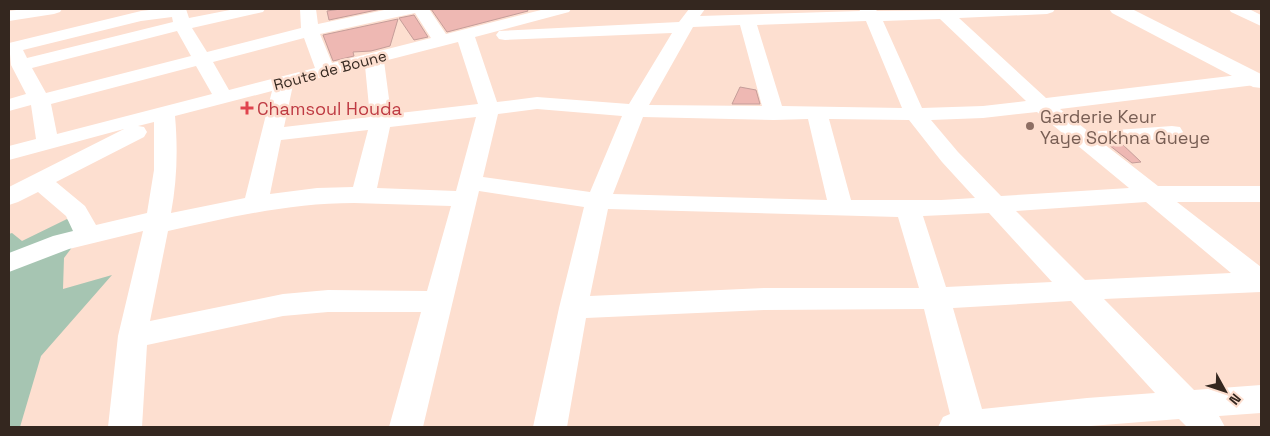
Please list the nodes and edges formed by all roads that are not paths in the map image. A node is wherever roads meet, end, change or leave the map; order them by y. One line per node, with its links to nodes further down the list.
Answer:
1 (12, 9): 14 (street)
2 (54, 9): 14 (street)
3 (259, 9): 15 (street); 20 (street)
4 (308, 9): 18 (street)
5 (411, 9): 18 (street)
6 (421, 9): 19 (street)
7 (564, 9): 13 (street, Route de Boune)
8 (1047, 9): 10 (street)
9 (1118, 9): 25 (main road)
10 (941, 11): 12 (street); 30 (street)
11 (141, 12): 15 (street); 21 (street)
12 (870, 12): 17 (street); 35 (street)
13 (527, 13): 19 (street, Route de Boune)
14 (9, 15)
15 (184, 15): 21 (street); 22 (street)
16 (689, 19): 17 (street); 19 (street); 32 (street)
17 (747, 20): 33 (street)
18 (310, 31): 20 (street); 24 (street)
19 (458, 38): 23 (street, Route de Boune); 31 (street)
20 (263, 43): 22 (street)
21 (14, 53): 28 (street)
22 (204, 59): 27 (street); 28 (street)
23 (374, 59): 24 (street, Route de Boune); 37 (street)
24 (326, 71): 26 (street, Route de Boune)
25 (1259, 75): 30 (street)
26 (284, 82): 27 (street, Route de Boune); 39 (street)
27 (224, 98): 36 (street, Route de Boune)
28 (39, 99): 29 (street); 41 (street)
29 (9, 105)
30 (1042, 105): 35 (street); 40 (street)
31 (489, 108): 32 (street); 37 (street); 44 (street)
32 (635, 112): 33 (street); 49 (street)
33 (774, 114): 34 (street)
34 (818, 114): 35 (street); 52 (street)
35 (915, 114): 51 (street)
36 (165, 115): 41 (street, Route de Boune); 43 (street); 54 (street)
37 (381, 121): 39 (street); 47 (street)
38 (1172, 132): 40 (street)
39 (273, 135): 50 (street)
40 (1084, 139): 45 (street)
41 (48, 143): 42 (street, Route de Boune)
42 (9, 153)
43 (39, 180): 48 (street); 55 (street)
44 (468, 190): 47 (street); 49 (street); 60 (street)
45 (1152, 194): 46 (street); 51 (street); 57 (street)
46 (1261, 194)
47 (363, 195): 50 (street)
48 (9, 196)
49 (598, 201): 52 (street); 61 (street)
50 (256, 204): 54 (street)
51 (997, 205): 53 (street); 58 (street)
52 (841, 208): 53 (street)
53 (908, 208): 59 (street)
54 (157, 222): 55 (street); 62 (street)
55 (88, 235): 56 (street)
56 (9, 263)
57 (1261, 281): 58 (street)
58 (1076, 290): 59 (street); 64 (street)
59 (936, 298): 61 (street); 69 (street)
60 (438, 302): 62 (street); 66 (street)
61 (573, 308): 67 (street)
62 (133, 336): 65 (street)
63 (1261, 400): 64 (street)
64 (1198, 416): 69 (street)
65 (124, 427)
66 (406, 427)
67 (550, 427)
68 (955, 427): 69 (street)
69 (970, 427)

